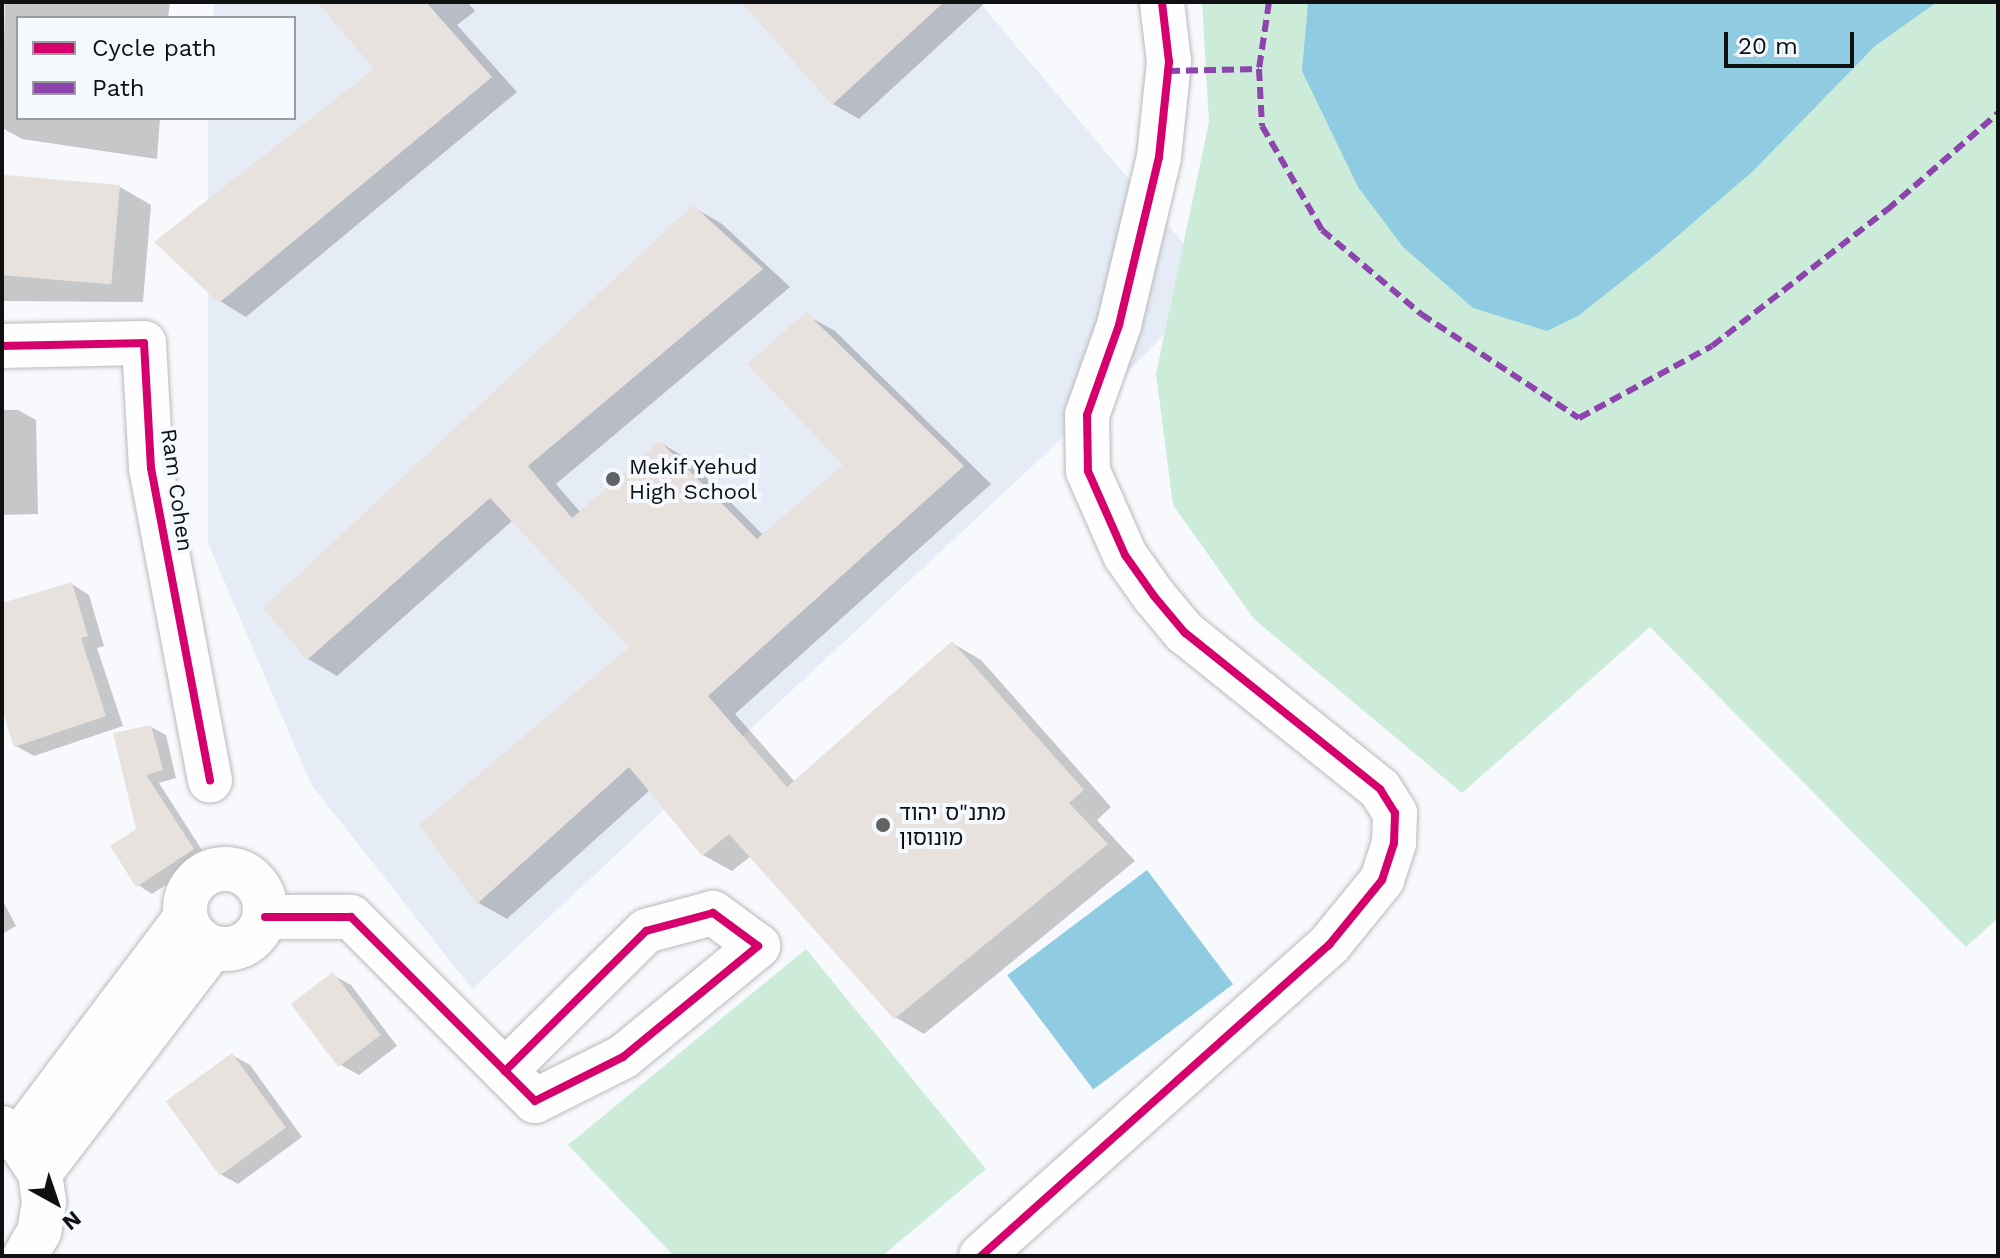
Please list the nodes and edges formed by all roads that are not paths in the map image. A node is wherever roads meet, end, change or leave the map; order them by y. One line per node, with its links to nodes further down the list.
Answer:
1 (1162, 2): 9 (street)
2 (2, 346): 3 (street, Ram Cohen)
3 (210, 780)
4 (265, 917): 5 (street); 5 (street); 6 (street)
5 (198, 933): 7 (street)
6 (520, 1086): 6 (street)
7 (20, 1147): 8 (street)
8 (25, 1256)
9 (981, 1256)

